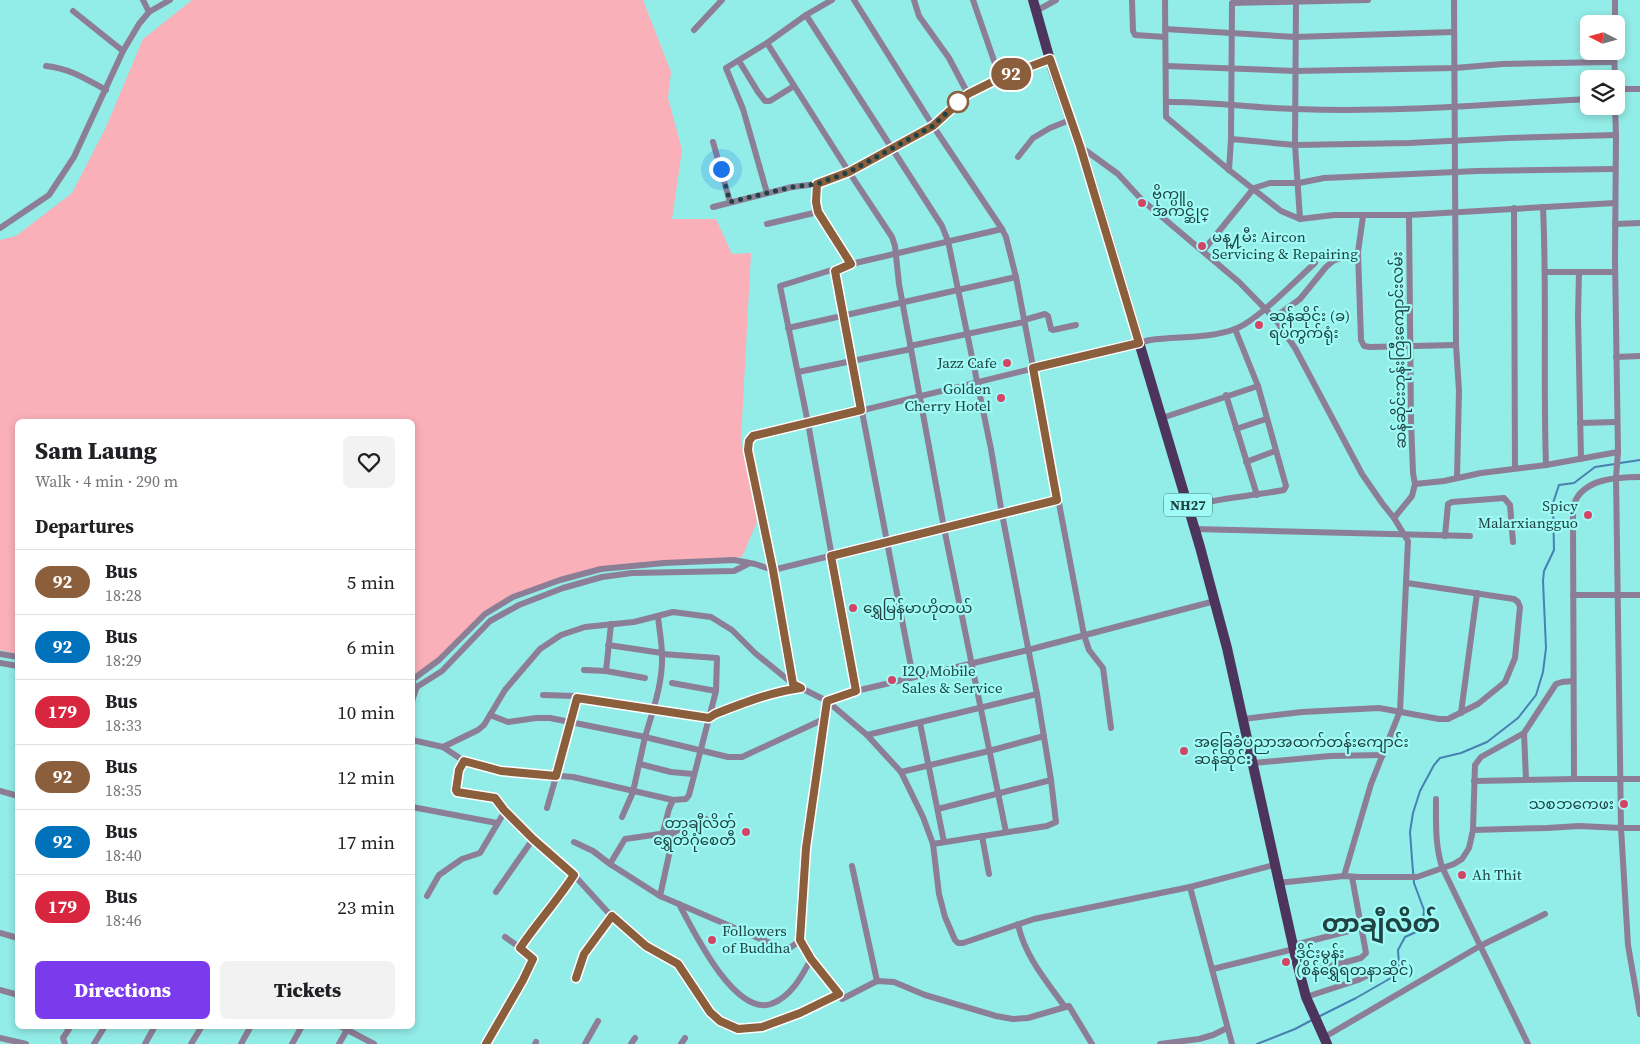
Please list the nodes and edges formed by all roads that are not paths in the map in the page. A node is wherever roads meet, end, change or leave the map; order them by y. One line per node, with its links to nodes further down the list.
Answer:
1 (143, 0): 18 (street)
2 (170, 0): 18 (street)
3 (722, 0): 22 (street)
4 (832, 0): 19 (street)
5 (854, 0): 51 (street)
6 (914, 0): 43 (street)
7 (973, 0): 38 (street)
8 (1033, 0): 17 (main road, NH27)
9 (1056, 0): 17 (street)
10 (1132, 0): 25 (street)
11 (1165, 0): 21 (street)
12 (1368, 0): 15 (street)
13 (1454, 0): 23 (street)
14 (1615, 0): 20 (street)
15 (1296, 1): 24 (street); 26 (street)
16 (73, 11): 28 (street)
17 (1036, 11): 29 (main road, NH27)
18 (149, 12): 28 (street)
19 (806, 15): 27 (street); 58 (street)
20 (1615, 15)
21 (1165, 29): 24 (street); 25 (street)
22 (694, 30)
23 (1454, 32): 26 (street); 34 (street)
24 (1231, 33): 26 (street); 35 (street)
25 (1166, 36): 33 (street)
26 (1295, 37): 37 (street)
27 (767, 42): 30 (street); 39 (street)
28 (123, 51): 42 (street)
29 (1050, 59): 38 (street); 50 (main road, NH27)
30 (739, 61): 39 (street); 67 (street)
31 (1614, 62): 34 (street); 36 (street)
32 (46, 66): 42 (street)
33 (1166, 66): 35 (street); 45 (street)
34 (1455, 68): 37 (street); 47 (street)
35 (1230, 69): 37 (street); 46 (street)
36 (1614, 70)
37 (1295, 71): 48 (street)
38 (1000, 78): 43 (street)
39 (794, 86): 62 (street)
40 (1625, 89): 41 (street)
41 (1640, 89)
42 (106, 90): 81 (street)
43 (968, 94): 51 (street)
44 (1580, 100): 47 (street)
45 (1166, 102): 46 (street); 61 (street)
46 (1231, 104): 48 (street); 53 (street)
47 (1454, 107): 48 (street); 54 (street)
48 (1296, 109): 56 (street)
49 (1615, 115): 52 (street)
50 (1070, 120): 57 (main road, NH27); 59 (street)
51 (933, 126): 58 (street); 82 (street)
52 (1616, 136): 54 (street); 60 (street)
53 (1231, 139): 56 (street); 61 (street)
54 (1454, 141): 56 (street); 63 (street)
55 (713, 142): 68 (street)
56 (1295, 145): 64 (street)
57 (1080, 146): 84 (street); 104 (main road, NH27)
58 (891, 149): 62 (street); 83 (street)
59 (1018, 157)
60 (1615, 169): 63 (street); 69 (street)
61 (1229, 170): 66 (street)
62 (849, 172): 65 (street); 86 (street)
63 (1455, 172): 64 (street); 73 (street)
64 (1299, 183): 66 (street); 77 (street)
65 (817, 184): 67 (street); 74 (street)
66 (1254, 188): 77 (street); 84 (street)
67 (767, 193): 68 (street)
68 (730, 202): 71 (street)
69 (1615, 203): 70 (street); 80 (street)
70 (1543, 206): 72 (street); 90 (street)
71 (713, 207)
72 (1514, 208): 73 (street); 129 (street)
73 (1456, 211): 75 (street); 105 (street)
74 (818, 212): 79 (street); 88 (street)
75 (1410, 215): 76 (street); 106 (street, ဆန်ဆိုင်းဘုန်းကြီးကျောင်းလမ်း)
76 (1363, 216): 77 (street); 85 (street)
77 (1300, 219)
78 (1640, 223): 80 (street)
79 (767, 224)
80 (1615, 224): 92 (street)
81 (0, 228)
82 (1002, 229): 83 (street); 93 (street)
83 (948, 241): 86 (street); 94 (street)
84 (1203, 251): 96 (street)
85 (1358, 252): 98 (street); 106 (street)
86 (895, 255): 88 (street); 95 (street)
87 (1315, 263): 96 (street)
88 (851, 264): 89 (street)
89 (835, 271): 97 (street); 101 (street)
90 (1545, 272): 91 (street); 128 (street)
91 (1579, 272): 92 (street); 122 (street)
92 (1615, 272): 109 (street)
93 (1016, 277): 94 (street); 99 (street)
94 (959, 290): 95 (street); 103 (street)
95 (902, 303): 97 (street); 107 (street)
96 (1265, 308): 98 (street); 102 (street)
97 (843, 316): 101 (street); 110 (street)
98 (1274, 318): 138 (street)
99 (1024, 321): 100 (street); 103 (street); 111 (street)
100 (1076, 325)
101 (788, 328): 112 (street)
102 (1235, 329): 104 (street); 114 (street)
103 (967, 335): 107 (street); 113 (street)
104 (1139, 343): 111 (street); 118 (main road, NH27)
105 (1456, 344): 106 (street); 131 (street)
106 (1412, 346): 133 (street, ဆန်ဆိုင်းဘုန်းကြီးကျောင်းလမ်း)
107 (910, 348): 110 (street); 116 (street)
108 (1640, 356): 109 (street)
109 (1616, 357): 120 (street)
110 (852, 362): 112 (street); 117 (street)
111 (1033, 368): 113 (street); 135 (street)
112 (798, 372): 121 (street)
113 (978, 383): 116 (street); 137 (street)
114 (1258, 386): 115 (street); 119 (street)
115 (1226, 395): 118 (street); 123 (street)
116 (919, 396): 117 (street); 139 (street)
117 (861, 410): 121 (street); 145 (street)
118 (1162, 418): 136 (main road, NH27)
119 (1266, 419): 123 (street); 124 (street)
120 (1618, 422): 122 (street); 125 (street)
121 (808, 423): 146 (street); 148 (street)
122 (1580, 423): 126 (street)
123 (1236, 429): 127 (street)
124 (1275, 452): 127 (street); 134 (street)
125 (1618, 452): 126 (street); 132 (street)
126 (1581, 459): 128 (street)
127 (1246, 462): 134 (street)
128 (1546, 465): 129 (street)
129 (1516, 468): 131 (street)
130 (1640, 476): 132 (street)
131 (1457, 478): 133 (street)
132 (1616, 478): 151 (street); 152 (street)
133 (1415, 484): 138 (street)
134 (1257, 495): 136 (street)
135 (1057, 500): 137 (street); 157 (street)
136 (1188, 506): 140 (main road, NH27)
137 (1002, 514): 139 (street); 159 (street)
138 (1394, 518): 141 (street)
139 (944, 528): 145 (street); 164 (street)
140 (1195, 530): 141 (street); 154 (main road, NH27)
141 (1403, 534): 142 (street); 149 (street)
142 (1444, 536): 143 (street); 144 (street)
143 (1470, 536)
144 (1513, 542)
145 (886, 543): 146 (street); 168 (street)
146 (831, 556): 148 (street); 177 (street)
147 (748, 564): 148 (street); 170 (street); 175 (street)
148 (773, 570): 173 (street)
149 (1407, 583): 150 (street); 184 (street)
150 (1477, 593): 185 (street); 185 (street)
151 (1573, 595): 152 (street); 171 (street)
152 (1617, 595): 153 (street); 213 (street)
153 (1640, 595)
154 (1215, 601): 157 (street); 189 (main road, NH27)
155 (658, 616): 156 (street); 160 (street); 173 (street)
156 (611, 624): 158 (street); 186 (street)
157 (1084, 635): 159 (street); 192 (street)
158 (608, 645): 160 (street); 167 (street)
159 (1028, 650): 164 (street); 179 (street)
160 (662, 653): 176 (street); 183 (street)
161 (0, 654): 162 (street)
162 (15, 656)
163 (0, 663): 165 (street)
164 (972, 663): 168 (street); 182 (street)
165 (15, 666)
166 (584, 670): 167 (street)
167 (606, 671): 169 (street)
168 (912, 677): 177 (street)
169 (645, 678)
170 (415, 679)
171 (1573, 681): 193 (street); 209 (street)
172 (672, 683): 176 (street)
173 (793, 684): 174 (street)
174 (801, 688): 181 (street); 187 (street)
175 (415, 689)
176 (716, 691): 187 (street)
177 (856, 691): 181 (street)
178 (543, 694): 180 (street)
179 (1037, 694): 182 (street); 195 (street)
180 (577, 698): 183 (street); 190 (street)
181 (827, 701): 188 (street); 194 (street)
182 (980, 708): 191 (street); 200 (street)
183 (653, 710): 187 (street); 196 (street)
184 (1400, 711): 185 (street); 189 (street); 201 (street)
185 (1461, 713)
186 (490, 715): 190 (street); 198 (street)
187 (709, 718): 199 (street)
188 (824, 719): 199 (street); 260 (street)
189 (1243, 719): 203 (main road, NH27)
190 (572, 722): 196 (street); 208 (street)
191 (920, 722): 194 (street); 205 (street)
192 (1111, 728)
193 (1524, 733): 210 (street); 214 (street)
194 (867, 736): 206 (street)
195 (1044, 736): 200 (street); 212 (street)
196 (645, 737): 199 (street); 204 (street)
197 (415, 741): 198 (street)
198 (443, 746): 202 (street)
199 (699, 750): 207 (street)
200 (989, 751): 205 (street); 217 (street)
201 (1383, 754): 203 (street); 245 (street)
202 (464, 761): 208 (street); 224 (street)
203 (1253, 763): 240 (main road, NH27)
204 (640, 764): 207 (street); 216 (street)
205 (930, 765): 206 (street); 223 (street)
206 (901, 772): 238 (street)
207 (694, 774): 220 (street)
208 (556, 776): 216 (street); 222 (street)
209 (1574, 778): 210 (street); 213 (street)
210 (1526, 779): 214 (street)
211 (1640, 779): 213 (street)
212 (1051, 780): 217 (street); 233 (street)
213 (1620, 780): 228 (street)
214 (1474, 781): 230 (street)
215 (0, 791): 218 (street)
216 (633, 792): 220 (street); 225 (street)
217 (998, 793): 223 (street); 233 (street)
218 (15, 795)
219 (1436, 799): 242 (street)
220 (673, 800): 231 (street)
221 (415, 808): 227 (street)
222 (547, 808)
223 (938, 809): 237 (street)
224 (504, 810): 227 (street); 235 (street)
225 (622, 817)
226 (706, 819): 232 (street)
227 (497, 823): 250 (street)
228 (1621, 828): 229 (street); 230 (street); 275 (street)
229 (1640, 828)
230 (1473, 830): 242 (street)
231 (663, 832): 232 (street); 239 (street)
232 (674, 832): 251 (street)
233 (1006, 832): 234 (street)
234 (982, 836): 237 (street); 243 (street)
235 (533, 839): 244 (street); 249 (street)
236 (574, 842): 239 (street)
237 (944, 842): 238 (street)
238 (933, 844): 255 (street)
239 (610, 864): 251 (street)
240 (1274, 865): 247 (main road, NH27); 248 (street)
241 (852, 866): 269 (street)
242 (1442, 867): 246 (street); 261 (street)
243 (989, 874)
244 (574, 875): 254 (street); 263 (street)
245 (1344, 876): 246 (street); 247 (street)
246 (1352, 876): 256 (street)
247 (1278, 882): 262 (main road, NH27)
248 (1190, 887): 255 (street); 265 (street)
249 (496, 892)
250 (427, 896)
251 (660, 896): 252 (street)
252 (679, 904): 260 (street); 264 (street)
253 (1546, 914): 261 (street)
254 (612, 916): 268 (street); 272 (street)
255 (1018, 924): 274 (street)
256 (1361, 928): 262 (street); 267 (street)
257 (0, 933): 258 (street)
258 (15, 937)
259 (505, 937): 263 (street)
260 (800, 940): 264 (street)
261 (1480, 946): 285 (street); 301 (street)
262 (1294, 947): 265 (street); 267 (main road, NH27)
263 (520, 948): 296 (street)
264 (811, 959): 272 (street)
265 (1213, 969): 277 (street)
266 (1374, 972): 273 (street)
267 (1301, 974): 273 (main road, NH27)
268 (576, 978)
269 (877, 982): 272 (street); 274 (street)
270 (0, 990): 271 (street)
271 (15, 994)
272 (839, 994)
273 (1306, 998): 285 (main road, NH27)
274 (1065, 1007): 298 (street)
275 (1640, 1014)
276 (598, 1021): 297 (street)
277 (1227, 1028): 299 (street); 300 (street)
278 (70, 1029): 287 (street)
279 (103, 1029): 289 (street)
280 (154, 1029): 290 (street)
281 (200, 1029): 291 (street)
282 (249, 1029): 292 (street)
283 (300, 1029): 293 (street)
284 (347, 1030): 294 (street); 295 (street)
285 (1323, 1037)
286 (0, 1038): 288 (street)
287 (63, 1042)
288 (26, 1044)
289 (94, 1044)
290 (145, 1044)
291 (191, 1044)
292 (241, 1044)
293 (292, 1044)
294 (339, 1044)
295 (374, 1044)
296 (486, 1044)
297 (585, 1044)
298 (1092, 1044)
299 (1160, 1044)
300 (1232, 1044)
301 (1528, 1044)

